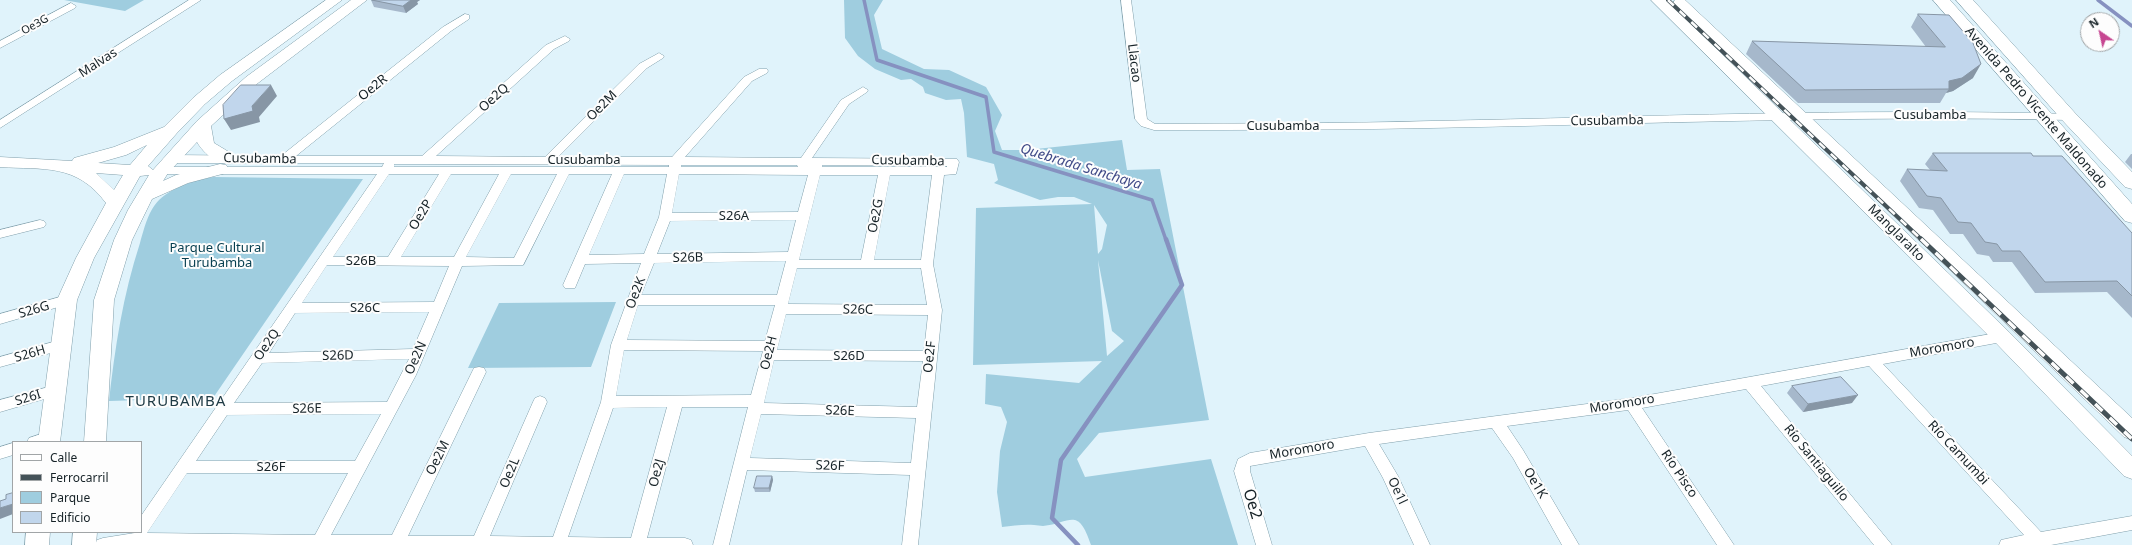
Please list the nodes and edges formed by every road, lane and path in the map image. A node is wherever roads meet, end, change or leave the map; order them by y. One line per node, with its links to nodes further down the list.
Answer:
1 (196, 0): 21 (street, Malvas)
2 (335, 0): 23 (main road)
3 (360, 0): 22 (main road)
4 (1126, 0): 20 (street, Llacao)
5 (1658, 0): 18 (main road, Manglaralto)
6 (1676, 0): 16 (main road, Manglaralto)
7 (1941, 0): 17 (main road, Avenida Pedro Vicente Maldonado)
8 (1964, 0): 19 (main road, Avenida Pedro Vicente Maldonado)
9 (71, 6): 12 (street, Oe3G)
10 (464, 17): 24 (street, Oe2R)
11 (565, 39): 25 (street, Oe2Q)
12 (0, 45)
13 (659, 56): 26 (street, Oe2M)
14 (762, 71): 32 (street, Oe2K)
15 (863, 90): 33 (street, Oe2H)
16 (1799, 116): 17 (street, Cusubamba); 18 (street, Cusubamba); 87 (main road, Manglaralto)
17 (2042, 116): 19 (street, Cusubamba); 45 (main road, Avenida Pedro Vicente Maldonado)
18 (1778, 117): 20 (street, Cusubamba); 65 (main road, Manglaralto)
19 (2069, 117): 41 (main road, Avenida Pedro Vicente Maldonado)
20 (1145, 124)
21 (0, 125)
22 (202, 125): 28 (main road); 30 (main road)
23 (171, 129): 29 (main road); 34 (main road)
24 (283, 160): 28 (street, Cusubamba); 31 (street, Cusubamba)
25 (425, 160): 26 (street, Cusubamba); 31 (street, Cusubamba)
26 (548, 160): 32 (street, Cusubamba)
27 (0, 162): 29 (main road, Cusubamba)
28 (224, 164): 30 (street, Cusubamba); 31 (street, Cusubamba); 42 (main road)
29 (63, 165): 34 (main road, Cusubamba); 43 (main road)
30 (165, 165): 34 (main road, Cusubamba); 42 (main road)
31 (389, 165): 35 (street, Cusubamba); 53 (street, Oe2Q)
32 (676, 165): 33 (street, Cusubamba); 38 (street, Cusubamba); 46 (street, Oe2K)
33 (810, 165): 39 (street, Cusubamba); 40 (street, Cusubamba); 44 (street, Oe2H)
34 (138, 166): 43 (main road)
35 (448, 169): 36 (street, Cusubamba); 50 (street, Oe2P)
36 (507, 170): 37 (street, Cusubamba); 54 (street, Oe2N)
37 (565, 170): 38 (street, Cusubamba); 54 (street, S26B)
38 (620, 170): 51 (street)
39 (885, 170): 40 (street, Cusubamba); 55 (street, Oe2G)
40 (939, 170): 56 (street, Oe2F)
41 (2132, 183)
42 (147, 195): 90 (main road)
43 (115, 203): 58 (main road)
44 (804, 216): 46 (street, S26A); 52 (street, Oe2H)
45 (2132, 216)
46 (665, 217): 49 (street, Oe2K)
47 (40, 224): 48 (street)
48 (0, 234)
49 (650, 258): 51 (street, S26B); 52 (street, S26B); 59 (street, Oe2K)
50 (393, 260): 53 (street, S26B); 54 (street, S26B)
51 (582, 260): 57 (street)
52 (793, 260): 55 (street, S26B); 60 (street, Oe2H)
53 (324, 261): 62 (street, Oe2Q)
54 (458, 261): 61 (street, Oe2N)
55 (867, 263): 56 (street, S26B)
56 (928, 264): 63 (street, Oe2F)
57 (570, 286)
58 (67, 300): 64 (street, S26G); 66 (main road)
59 (633, 300): 60 (street, S26C); 67 (street, Oe2K)
60 (782, 305): 63 (street, S26C); 68 (street, Oe2H)
61 (438, 307): 62 (street, S26C); 69 (street, Oe2N)
62 (292, 308): 71 (street, Oe2Q)
63 (935, 310): 70 (street, Oe2F)
64 (0, 319)
65 (2002, 337): 72 (street, Moromoro); 98 (main road, Manglaralto)
66 (60, 345): 73 (street, S26H); 76 (main road)
67 (618, 345): 68 (street, S26D); 79 (street, Oe2K)
68 (770, 351): 70 (street, S26D); 81 (street, Oe2H)
69 (419, 354): 71 (street, S26D); 83 (street, Oe2N)
70 (930, 356): 85 (street, Oe2F)
71 (258, 358): 84 (street, Oe2Q)
72 (1872, 361): 75 (street, Moromoro); 105 (street, Río Camumbi)
73 (0, 362)
74 (479, 372): 106 (street, Oe2M)
75 (1749, 382): 80 (street, Moromoro); 124 (street, Río Santiaguillo)
76 (56, 390): 82 (street, S26I); 89 (main road)
77 (676, 401): 79 (street, S26E); 81 (street, S26E); 115 (street, Oe2J)
78 (540, 402): 108 (street, Oe2L)
79 (608, 402): 110 (street, Oe2K)
80 (1632, 404): 86 (street, Moromoro); 123 (street, Río Pisco)
81 (756, 405): 85 (street, S26E); 94 (street, Oe2H)
82 (0, 406)
83 (391, 408): 84 (street, S26E); 95 (street, Oe2N)
84 (223, 409): 96 (street, Oe2Q)
85 (924, 413): 97 (street, Oe2F)
86 (1496, 423): 88 (street, Moromoro); 122 (street, Oe1K)
87 (2132, 431)
88 (1369, 438): 93 (street, Moromoro); 121 (street, Oe1l)
89 (44, 440)
90 (95, 441)
91 (12, 449): 92 (street)
92 (0, 453)
93 (1243, 463): 120 (street, Oe2)
94 (741, 464): 97 (street, S26F); 118 (street, Oe2H)
95 (358, 466): 96 (street, S26F); 104 (street, Oe2N)
96 (184, 467): 100 (street, Oe2Q)
97 (918, 469): 119 (street, Oe2F)
98 (2132, 470)
99 (2132, 523): 105 (street)
100 (142, 528)
101 (38, 533): 112 (main road)
102 (85, 533): 113 (main road)
103 (138, 534): 104 (street); 114 (street)
104 (319, 542): 106 (street)
105 (2041, 542): 125 (street)
106 (396, 543): 107 (street)
107 (441, 544): 108 (street)
108 (479, 544): 109 (street)
109 (529, 544): 110 (street)
110 (558, 544): 111 (street)
111 (606, 544): 115 (street)
112 (37, 545)
113 (84, 545)
114 (102, 545)
115 (637, 545): 116 (street)
116 (681, 545): 117 (street)
117 (685, 545)
118 (721, 545)
119 (910, 545)
120 (1264, 545)
121 (1422, 545)
122 (1571, 545)
123 (1726, 545)
124 (1884, 545)
125 (2007, 545)

